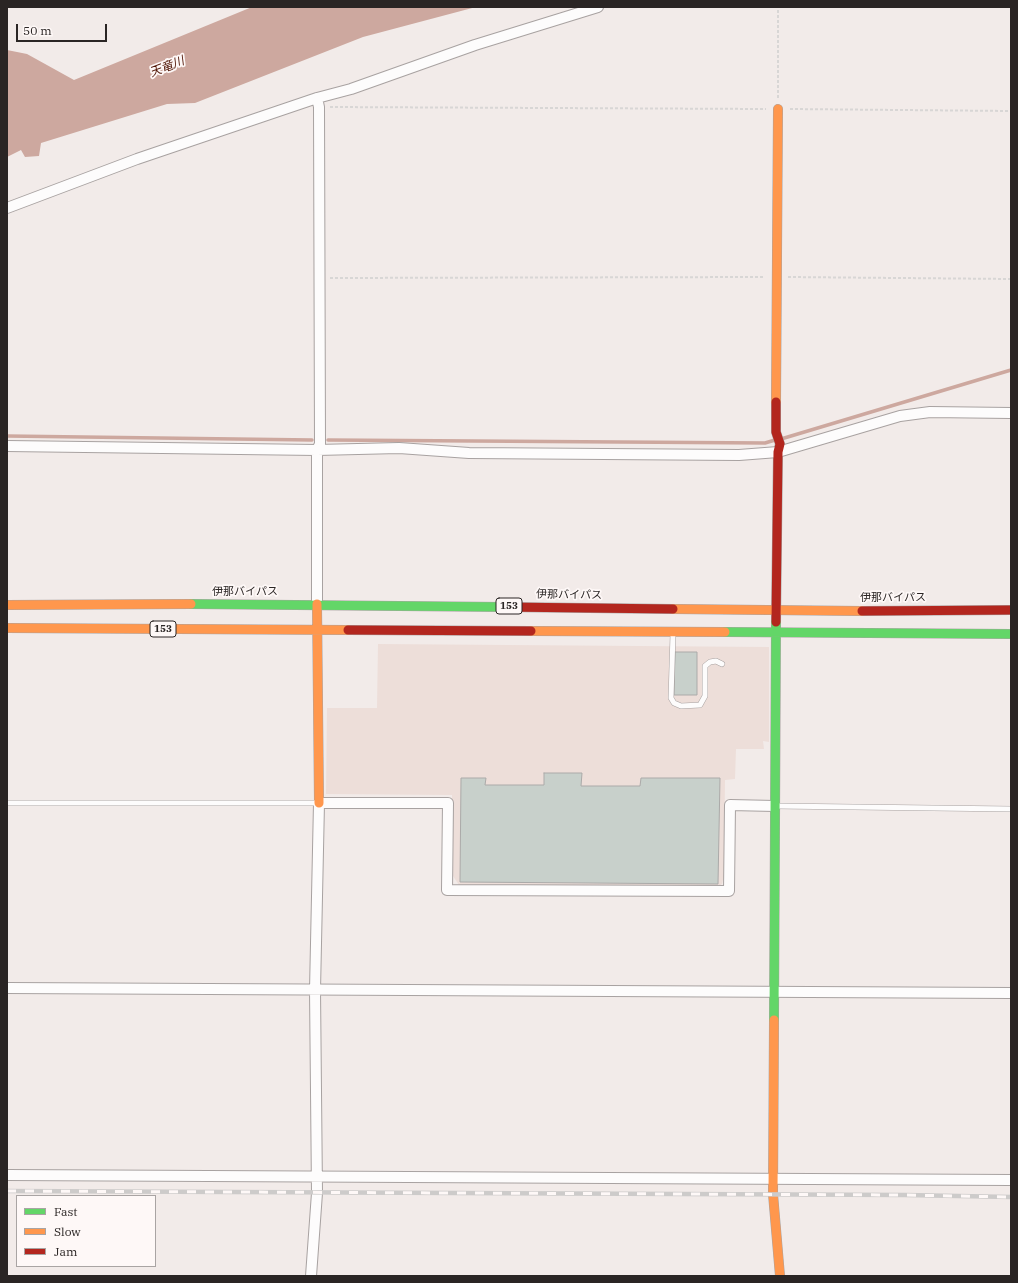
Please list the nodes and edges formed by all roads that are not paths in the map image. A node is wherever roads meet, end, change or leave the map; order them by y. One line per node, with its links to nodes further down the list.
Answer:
1 (598, 7): 2 (street)
2 (318, 102): 4 (street); 8 (street)
3 (778, 109): 7 (main road)
4 (7, 208)
5 (1011, 413): 7 (street)
6 (7, 446): 8 (street)
7 (779, 448): 8 (street); 12 (main road)
8 (317, 450): 9 (street)
9 (317, 604): 10 (main road, 伊那バイパス / 153); 12 (main road, 伊那バイパス / 153); 14 (main road)
10 (7, 605)
11 (1011, 610): 12 (main road, 伊那バイパス / 153)
12 (776, 611): 16 (main road)
13 (7, 628): 14 (main road, 153)
14 (318, 630): 15 (main road, 153); 20 (main road)
15 (673, 633): 16 (main road, 153); 18 (lane)
16 (776, 634): 17 (main road, 153); 21 (main road)
17 (1011, 634)
18 (722, 664)
19 (7, 803): 20 (lane)
20 (319, 803): 21 (street); 24 (street)
21 (775, 806): 22 (lane); 25 (main road)
22 (1011, 809)
23 (7, 988): 24 (street)
24 (315, 990): 25 (street); 28 (street)
25 (774, 992): 26 (street); 29 (main road)
26 (1011, 993)
27 (7, 1175): 28 (street)
28 (317, 1177): 29 (street); 31 (street)
29 (774, 1179): 30 (street); 32 (main road)
30 (1011, 1180)
31 (311, 1276)
32 (780, 1276)

